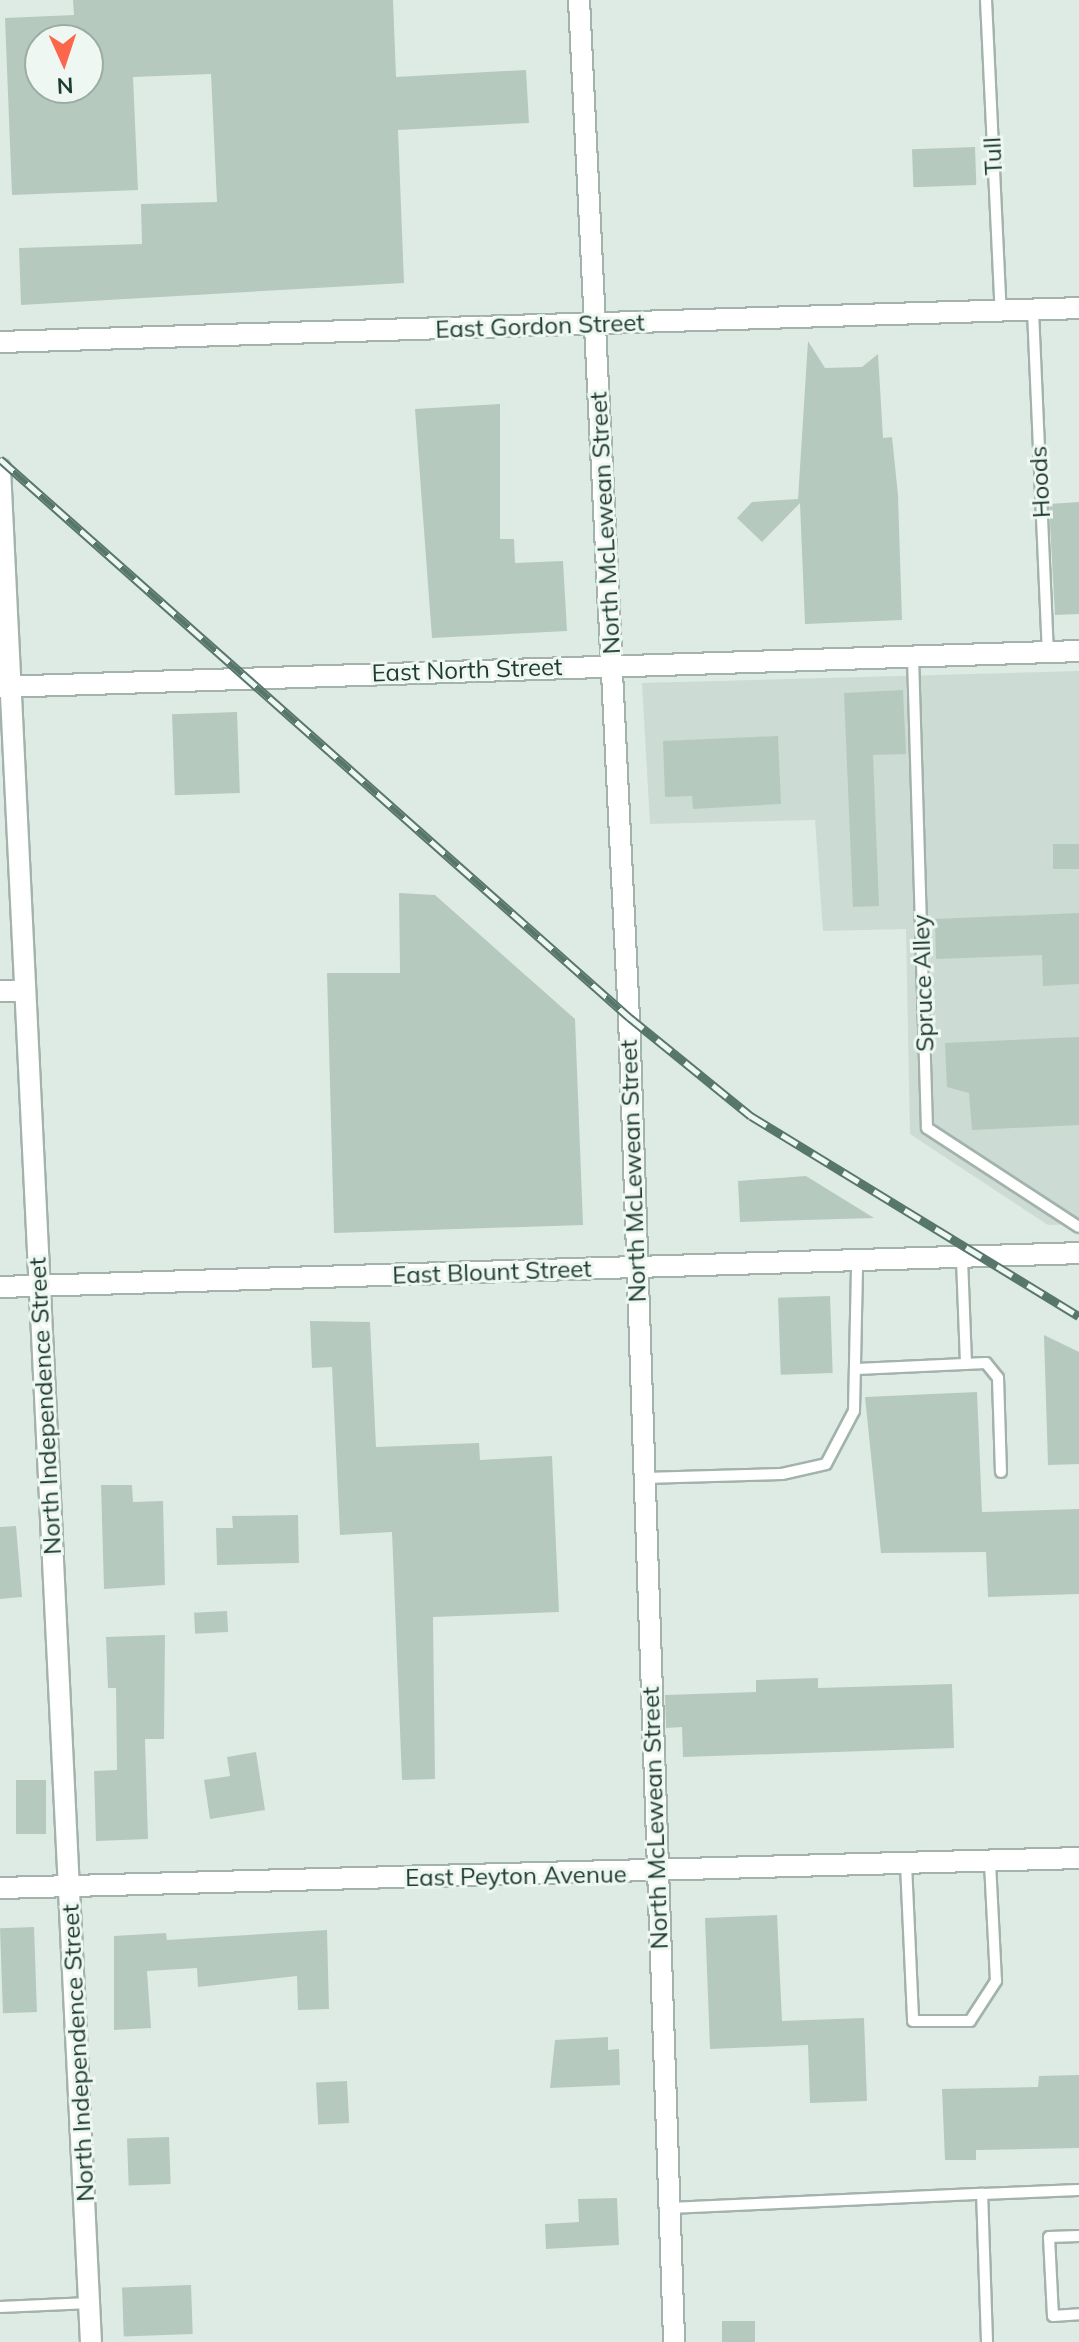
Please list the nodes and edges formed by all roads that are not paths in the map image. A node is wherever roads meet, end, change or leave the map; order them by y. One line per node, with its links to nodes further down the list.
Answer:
1 (579, 0): 6 (street, North McLewean Street)
2 (986, 0): 5 (lane, Tull)
3 (1079, 308): 4 (street, East Gordon Street)
4 (1033, 311): 5 (street, East Gordon Street); 10 (lane, Hoods)
5 (1001, 313): 6 (street, East Gordon Street)
6 (595, 324): 7 (street, East Gordon Street); 12 (street, North McLewean Street)
7 (0, 342)
8 (0, 469): 13 (street, North Independence Street)
9 (1079, 651): 10 (street, East North Street)
10 (1048, 653): 11 (street, East North Street)
11 (913, 657): 12 (street, East North Street); 16 (lane, Spruce Alley)
12 (612, 664): 13 (street, East North Street); 20 (street, North McLewean Street)
13 (5, 687): 15 (street, North Independence Street)
14 (0, 991): 15 (street)
15 (24, 991): 21 (street, North Independence Street)
16 (1079, 1227)
17 (1079, 1253): 18 (street, East Blount Street)
18 (962, 1259): 19 (street, East Blount Street); 23 (lane)
19 (857, 1262): 20 (street, East Blount Street); 24 (lane)
20 (636, 1267): 21 (street, East Blount Street); 26 (street, North McLewean Street)
21 (39, 1285): 22 (street, East Blount Street); 31 (street, North Independence Street)
22 (0, 1287)
23 (966, 1364): 24 (lane); 25 (lane)
24 (857, 1369): 26 (lane)
25 (1001, 1472)
26 (643, 1478): 30 (street, North McLewean Street)
27 (1079, 1858): 28 (street, East Peyton Avenue)
28 (990, 1861): 29 (street, East Peyton Avenue); 29 (lane)
29 (906, 1864): 30 (street, East Peyton Avenue)
30 (657, 1874): 31 (street, East Peyton Avenue); 35 (street, North McLewean Street)
31 (70, 1885): 32 (street, East Peyton Avenue); 37 (street, North Independence Street)
32 (0, 1888)
33 (1079, 2190): 34 (lane)
34 (982, 2194): 35 (lane); 42 (lane)
35 (669, 2208): 41 (street, North McLewean Street)
36 (1079, 2236): 39 (lane)
37 (90, 2303): 38 (lane); 40 (street, North Independence Street)
38 (0, 2307)
39 (1079, 2314)
40 (91, 2342)
41 (674, 2342)
42 (987, 2342)

